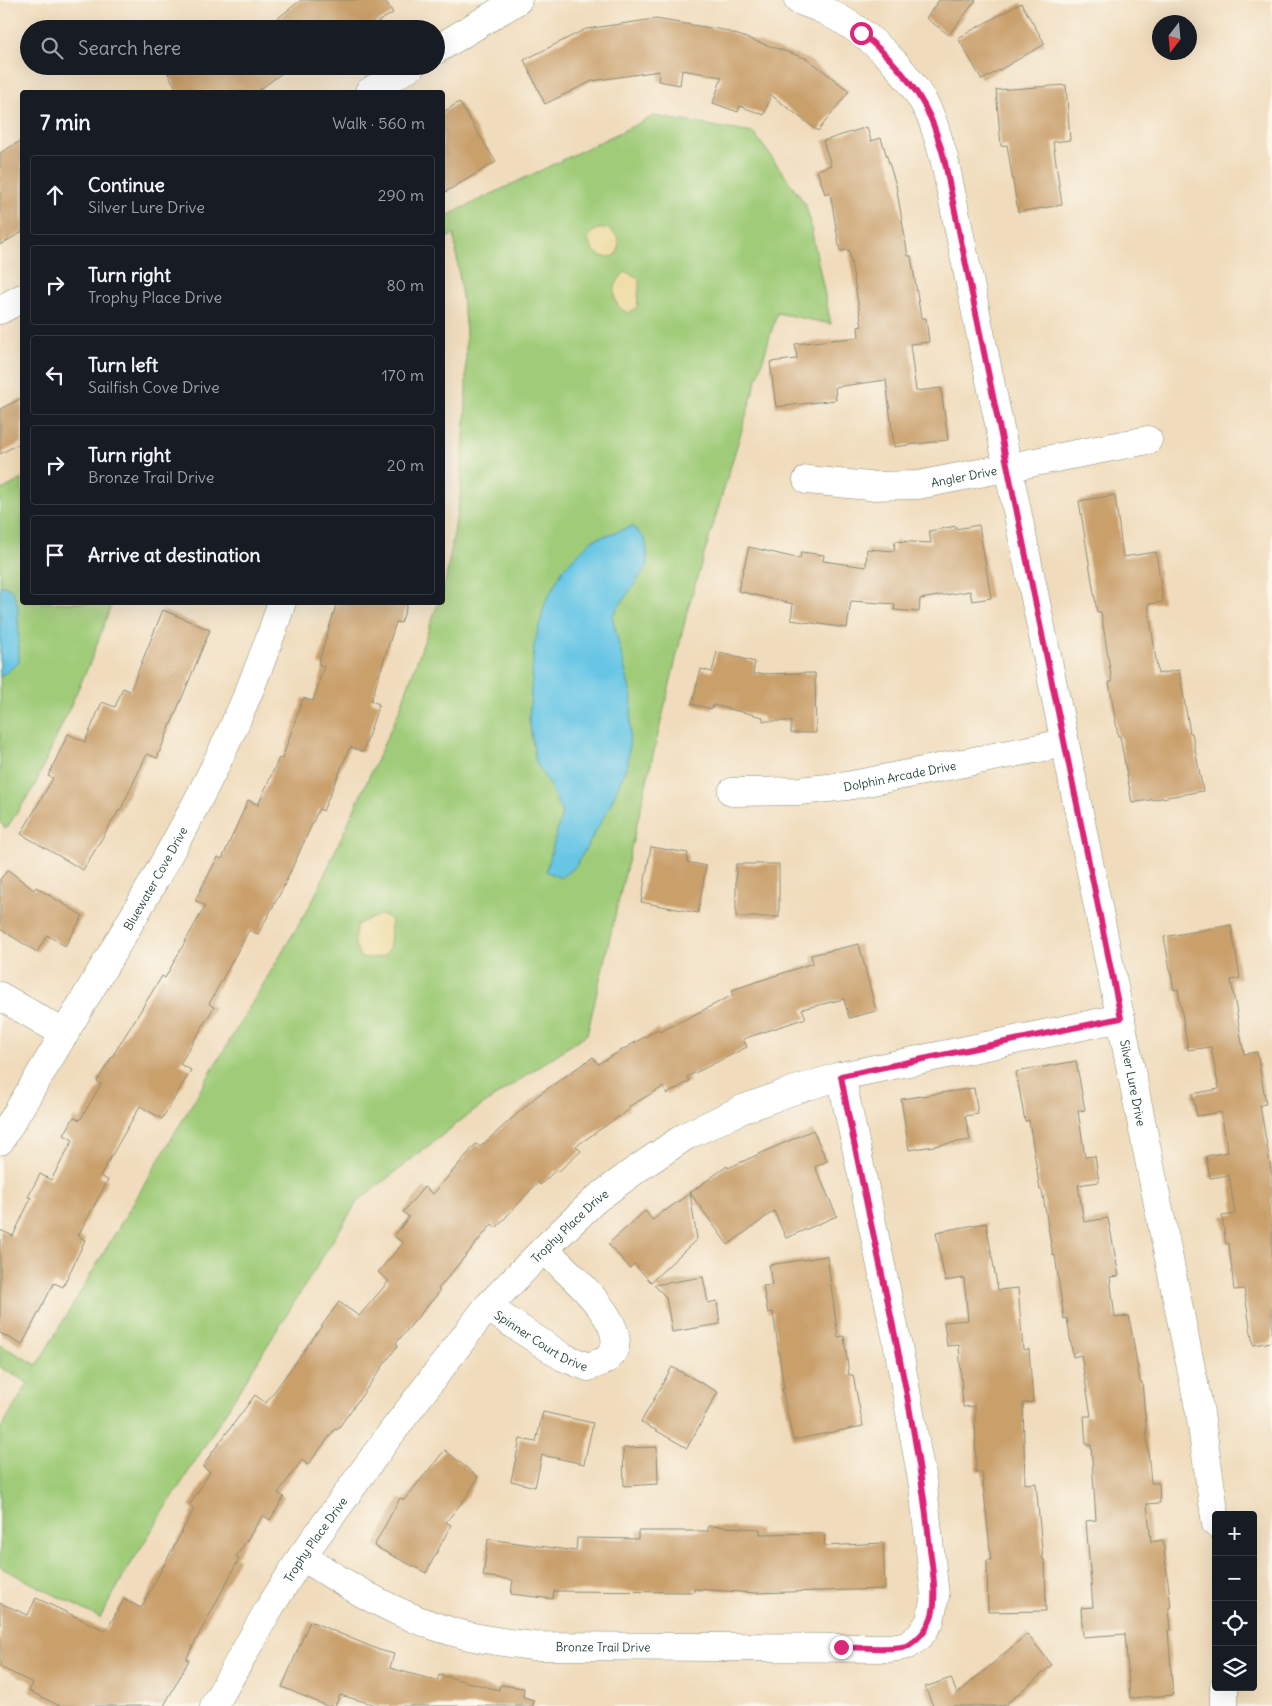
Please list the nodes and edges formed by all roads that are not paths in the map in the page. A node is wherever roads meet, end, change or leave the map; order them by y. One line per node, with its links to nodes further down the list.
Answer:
1 (518, 0): 3 (street)
2 (798, 0): 9 (street, Silver Lure Drive)
3 (445, 45)
4 (396, 75): 5 (street)
5 (372, 90)
6 (20, 299): 7 (street)
7 (0, 310)
8 (1148, 440): 9 (street, Angler Drive)
9 (1008, 467): 10 (street, Angler Drive); 12 (street, Silver Lure Drive)
10 (807, 480)
11 (281, 605): 16 (street, Bluewater Cove Drive)
12 (1065, 743): 13 (street, Dolphin Arcade Drive); 15 (street, Silver Lure Drive)
13 (732, 792)
14 (0, 996): 16 (street)
15 (1121, 1018): 17 (street, Trophy Place Drive); 21 (street, Silver Lure Drive)
16 (64, 1034): 18 (street, Bluewater Cove Drive)
17 (841, 1076): 19 (street, Trophy Place Drive); 22 (street, Bronze Trail Drive)
18 (0, 1141)
19 (544, 1249): 20 (street, Trophy Place Drive); 20 (street, Spinner Court Drive)
20 (486, 1307): 22 (street, Trophy Place Drive)
21 (1214, 1511)
22 (302, 1556): 24 (street, Trophy Place Drive)
23 (1224, 1691): 25 (street)
24 (214, 1706)
25 (1224, 1706)

